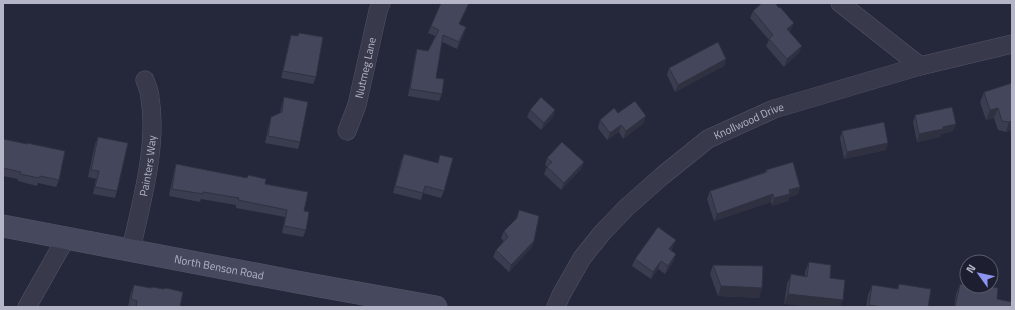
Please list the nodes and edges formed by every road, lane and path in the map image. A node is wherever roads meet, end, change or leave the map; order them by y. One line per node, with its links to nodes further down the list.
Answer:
1 (381, 3): 6 (street, Nutmeg Lane)
2 (840, 3): 4 (street)
3 (1012, 44): 4 (street, Knollwood Drive)
4 (920, 66): 12 (street, Knollwood Drive)
5 (145, 80): 9 (street, Painters Way)
6 (347, 131)
7 (3, 226): 8 (main road, North Benson Road)
8 (66, 238): 9 (main road, North Benson Road); 10 (street)
9 (131, 250): 11 (main road, North Benson Road)
10 (27, 307)
11 (436, 307)
12 (556, 307)

